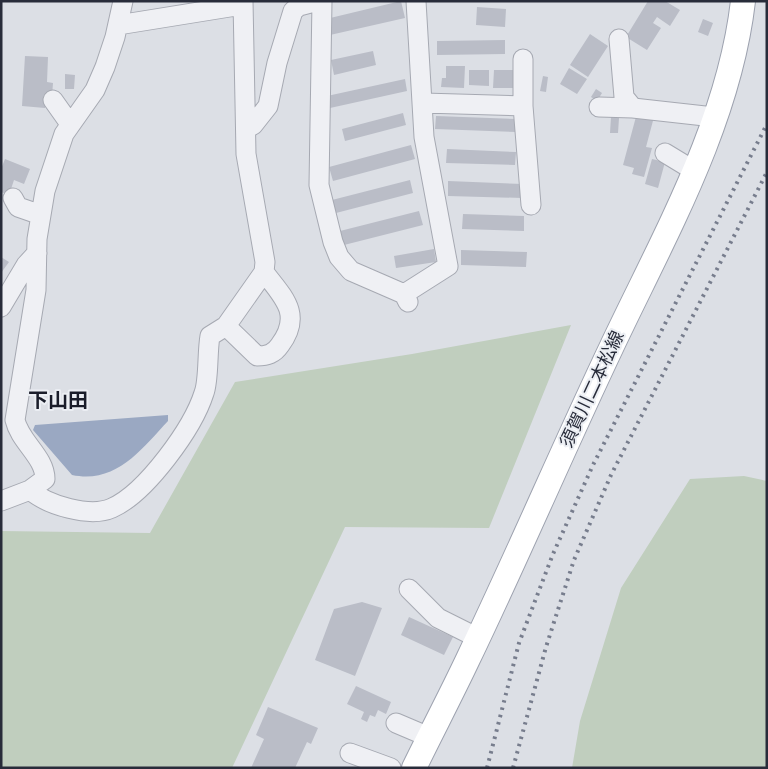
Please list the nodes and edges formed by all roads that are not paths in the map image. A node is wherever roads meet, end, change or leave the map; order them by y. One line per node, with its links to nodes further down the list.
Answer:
1 (320, 1): 9 (street); 15 (street)
2 (416, 1): 9 (street)
3 (743, 1): 13 (main road, 須賀川二本松線)
4 (242, 3): 5 (street); 15 (street)
5 (118, 11): 14 (street)
6 (619, 40): 12 (street)
7 (524, 59): 10 (street)
8 (53, 100): 14 (street)
9 (423, 103): 10 (street)
10 (523, 106): 19 (street)
11 (599, 107): 12 (street)
12 (633, 108): 13 (street)
13 (714, 117): 17 (main road, 須賀川二本松線)
14 (70, 124): 20 (street)
15 (246, 129): 22 (street)
16 (665, 153): 17 (street)
17 (693, 170): 30 (main road, 須賀川二本松線)
18 (13, 198): 20 (street)
19 (531, 206)
20 (41, 214): 21 (street)
21 (37, 253): 23 (street); 26 (street)
22 (264, 272): 24 (street); 24 (street)
23 (1, 308)
24 (226, 326): 27 (street)
25 (1, 407): 26 (street)
26 (15, 420): 27 (street)
27 (30, 490): 28 (street)
28 (1, 501)
29 (409, 589): 30 (street)
30 (478, 638): 32 (main road, 須賀川二本松線)
31 (396, 723): 32 (street)
32 (429, 737): 35 (main road, 須賀川二本松線)
33 (350, 753): 34 (street)
34 (391, 768)
35 (414, 768)

